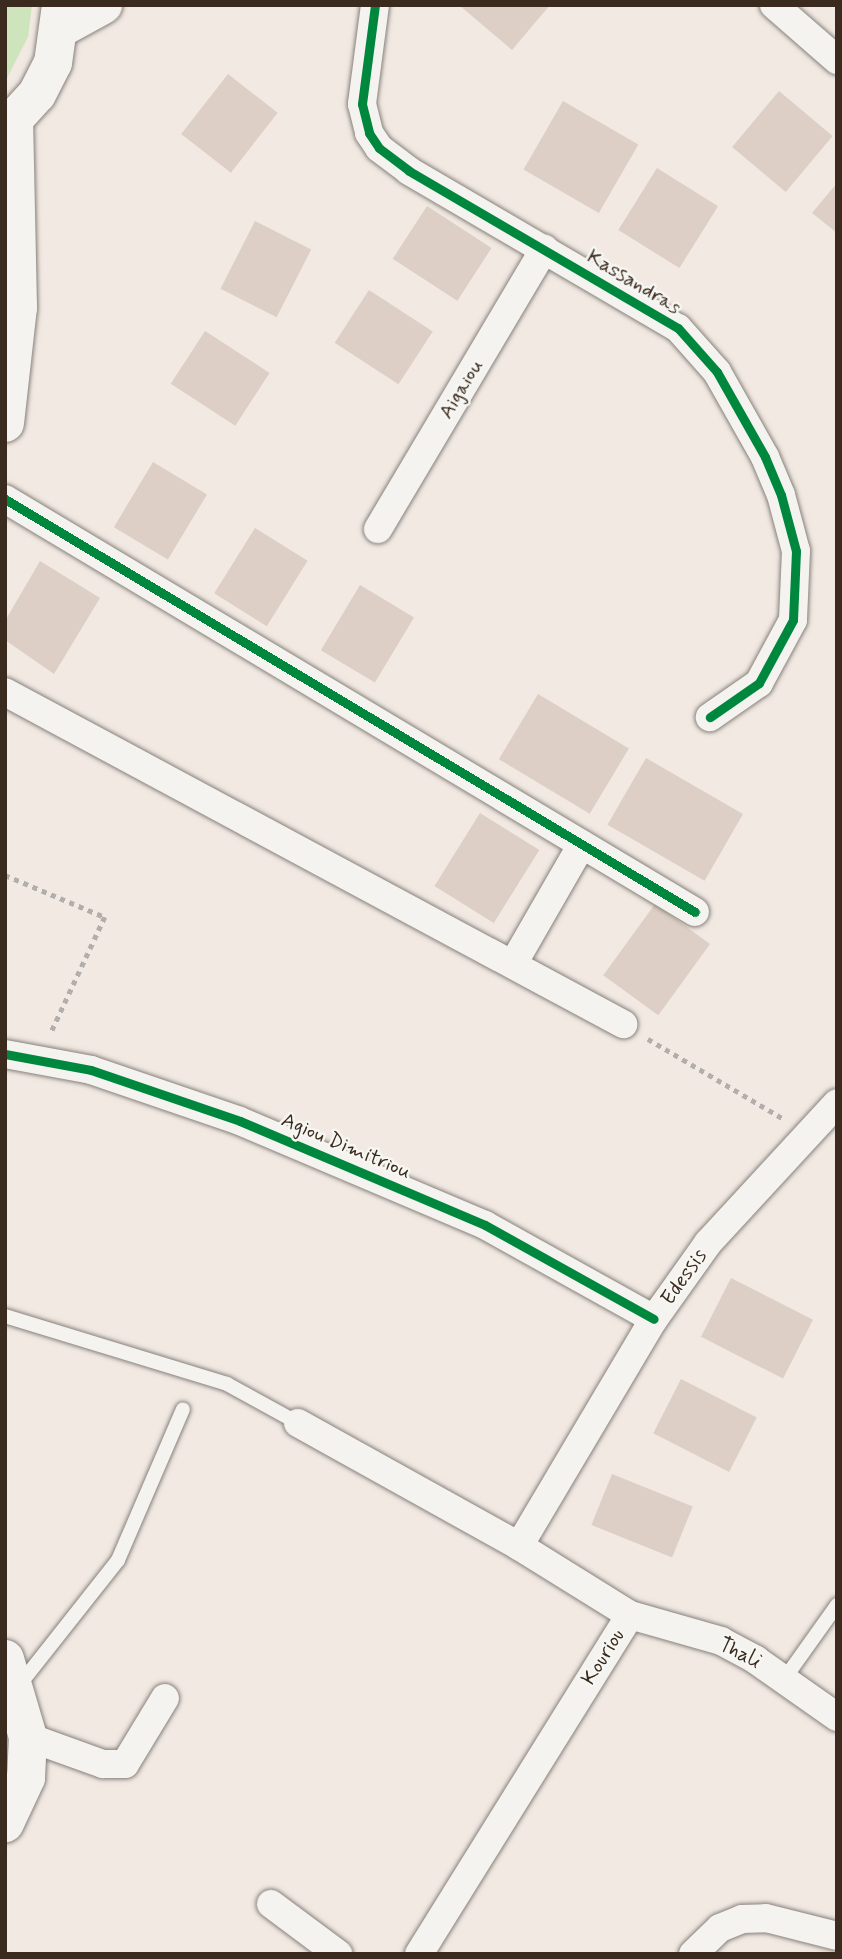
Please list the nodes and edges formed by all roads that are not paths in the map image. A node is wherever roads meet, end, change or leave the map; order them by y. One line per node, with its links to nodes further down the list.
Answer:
1 (103, 5): 4 (main road)
2 (375, 5): 7 (street, Kassandras)
3 (774, 5): 5 (street)
4 (61, 16): 6 (main road)
5 (837, 60)
6 (10, 125): 9 (main road)
7 (544, 249): 12 (street, Aigaiou); 14 (street, Kassandras)
8 (5, 271): 9 (main road)
9 (18, 308): 10 (main road)
10 (5, 423)
11 (5, 499): 15 (street)
12 (378, 529)
13 (5, 692): 17 (street)
14 (710, 717)
15 (582, 844): 16 (street); 17 (street)
16 (695, 912)
17 (513, 964): 18 (street)
18 (623, 1024)
19 (5, 1054): 22 (street, Agiou Dimitriou)
20 (837, 1103): 22 (street, Edessis)
21 (5, 1317): 24 (lane)
22 (654, 1319): 25 (street, Edessis)
23 (183, 1409): 28 (lane)
24 (298, 1423): 25 (street, Kouriou)
25 (519, 1546): 27 (street, Kouriou)
26 (837, 1605): 29 (lane)
27 (630, 1615): 29 (street, Thali); 37 (street, Kouriou)
28 (11, 1674): 32 (main road)
29 (785, 1678): 31 (street, Thali)
30 (165, 1698): 32 (street)
31 (837, 1717)
32 (28, 1737): 33 (main road)
33 (5, 1824)
34 (271, 1904): 36 (street)
35 (837, 1936): 38 (street)
36 (338, 1954)
37 (419, 1954)
38 (693, 1954)

